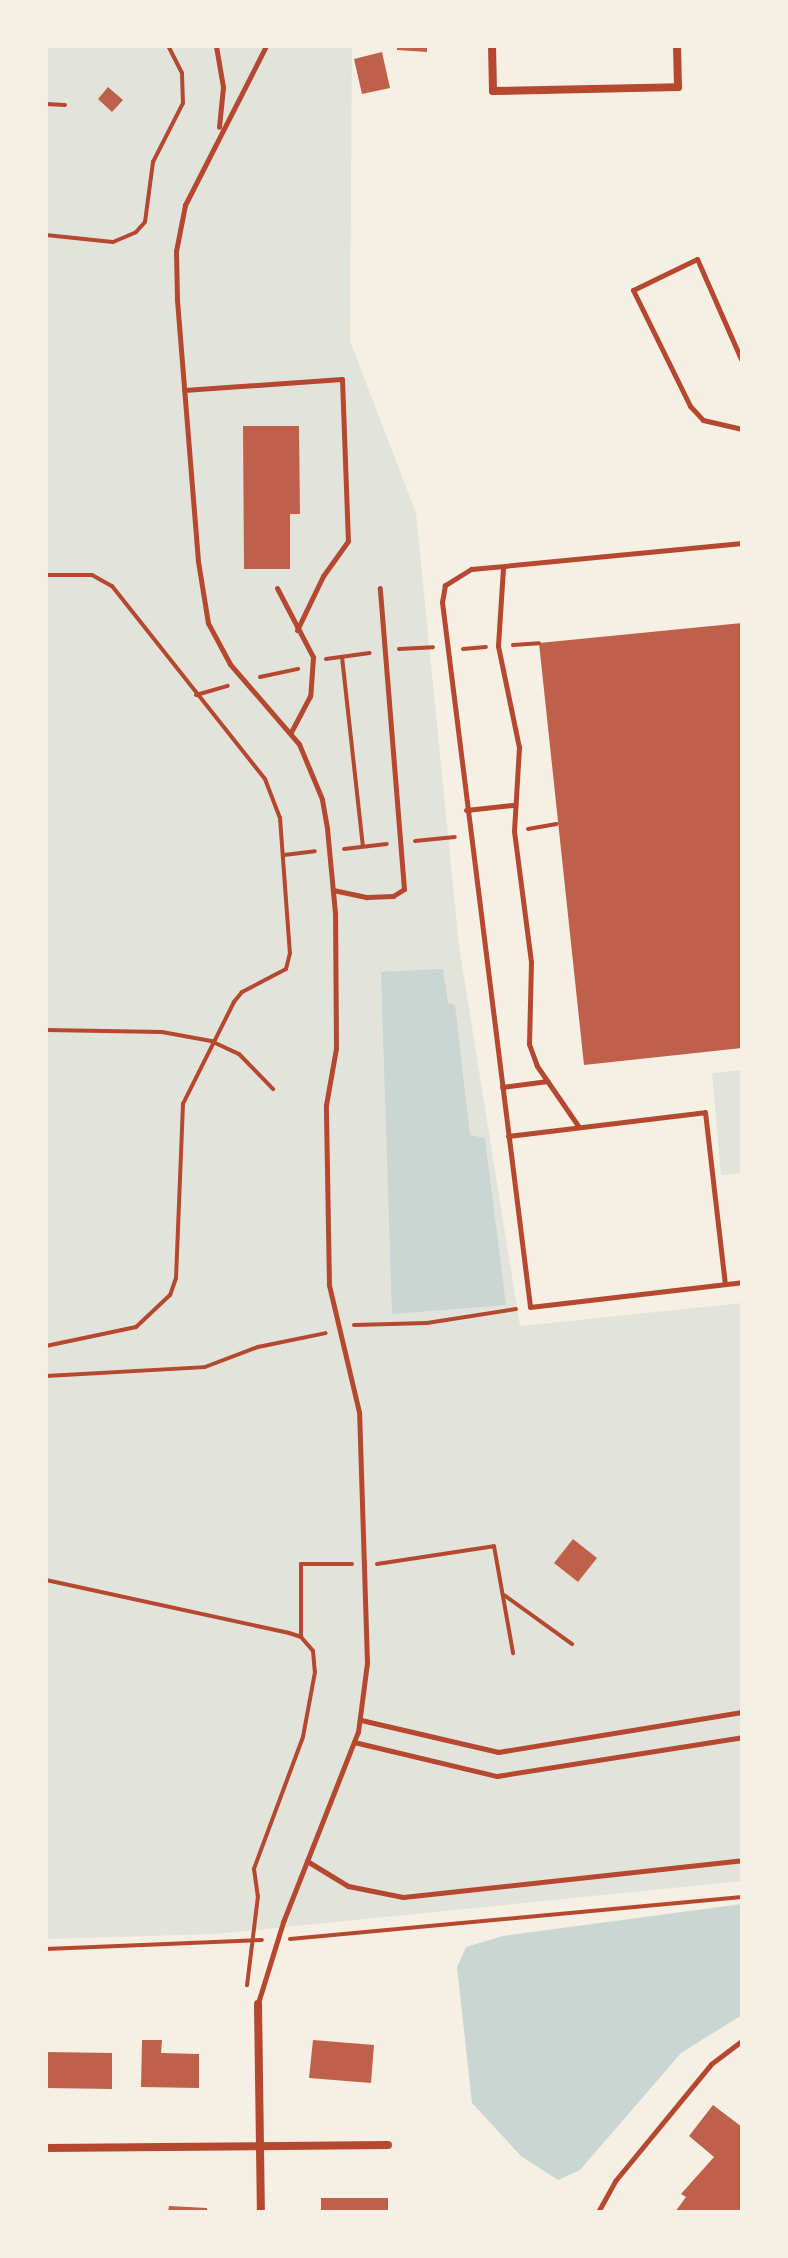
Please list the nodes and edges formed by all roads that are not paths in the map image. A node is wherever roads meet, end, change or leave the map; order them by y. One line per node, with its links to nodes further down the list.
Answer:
1 (216, 46): 5 (lane)
2 (266, 46): 5 (lane)
3 (492, 46): 4 (street)
4 (677, 46)
5 (216, 136): 7 (lane)
6 (741, 359): 8 (lane)
7 (184, 390): 13 (lane); 14 (lane)
8 (742, 429)
9 (742, 543): 10 (lane)
10 (503, 568): 15 (lane); 16 (lane)
11 (277, 588): 13 (lane)
12 (380, 588): 17 (lane)
13 (297, 630): 14 (lane)
14 (291, 732): 17 (lane)
15 (513, 805): 16 (lane); 18 (lane)
16 (466, 810): 19 (lane)
17 (333, 890): 25 (lane)
18 (548, 1081): 19 (lane); 20 (lane)
19 (502, 1087): 21 (lane)
20 (579, 1127): 21 (lane); 23 (lane)
21 (508, 1136): 23 (lane)
22 (742, 1282): 23 (lane)
23 (725, 1284)
24 (742, 1712): 25 (lane)
25 (361, 1720): 27 (lane)
26 (742, 1737): 27 (lane)
27 (354, 1742): 29 (lane)
28 (742, 1860): 29 (lane)
29 (307, 1861): 30 (lane)
30 (258, 2004): 32 (street)
31 (742, 2041): 36 (lane)
32 (259, 2144): 33 (street); 34 (street); 35 (street)
33 (388, 2145)
34 (46, 2148)
35 (261, 2212)
36 (598, 2212)

